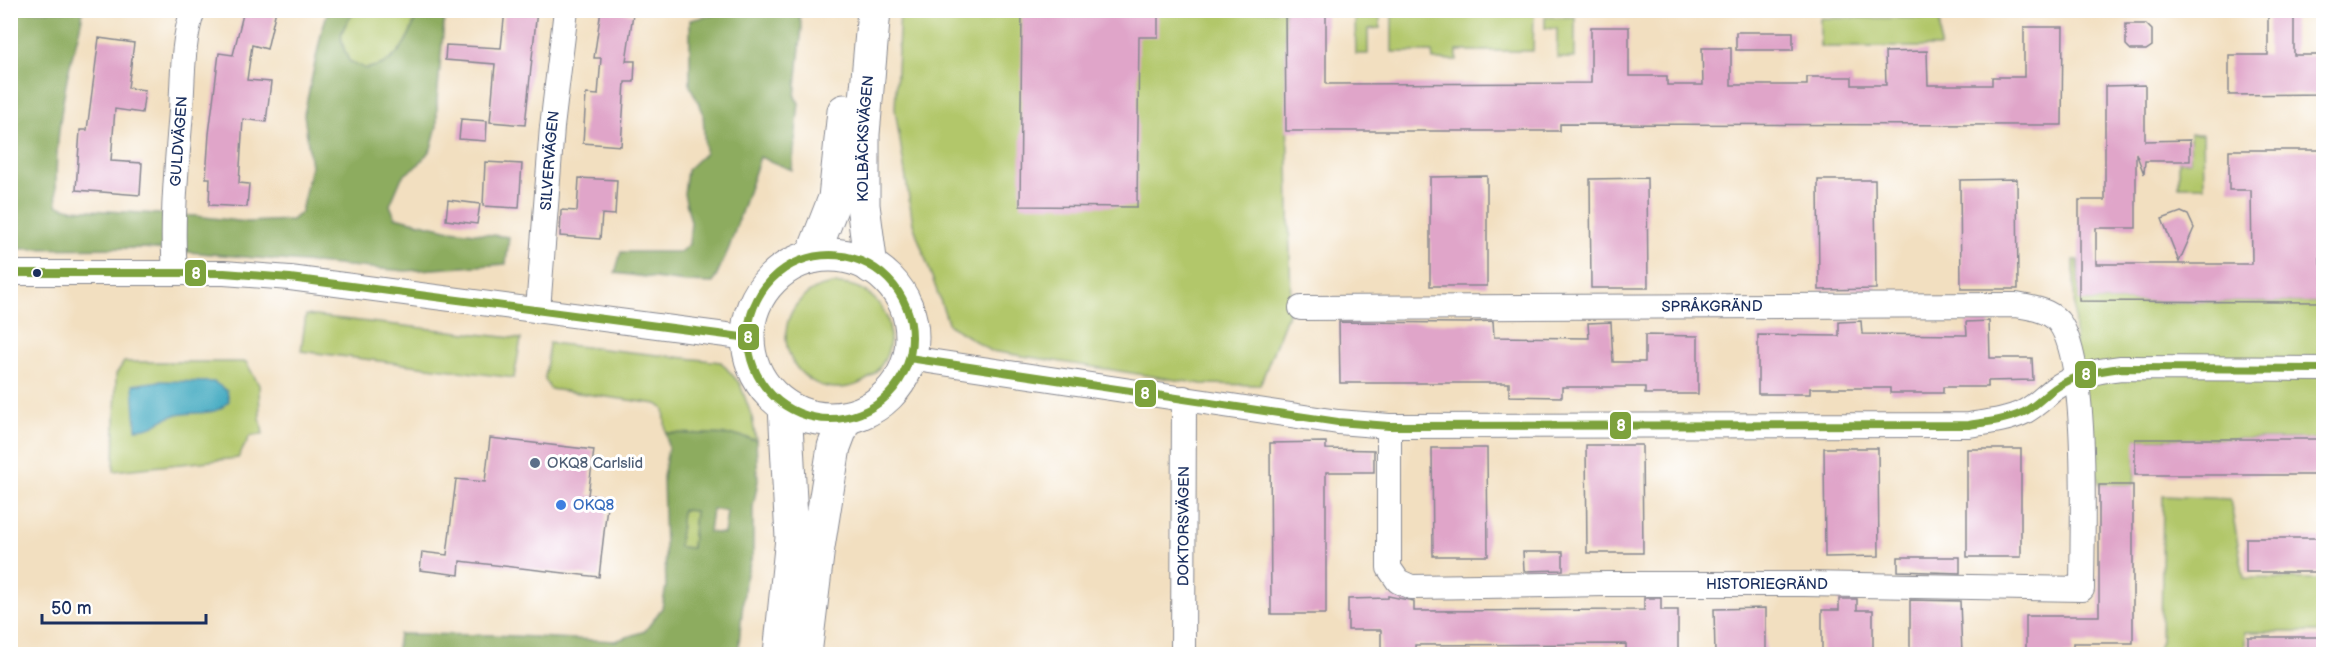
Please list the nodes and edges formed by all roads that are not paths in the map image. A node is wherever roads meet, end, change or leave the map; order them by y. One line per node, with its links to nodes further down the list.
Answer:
1 (193, 10): 8 (street, GULDVÄGEN)
2 (566, 10): 10 (street, SILVERVÄGEN)
3 (852, 10): 5 (highway, KOLBÄCKSVÄGEN)
4 (874, 10): 6 (highway, KOLBÄCKSVÄGEN)
5 (812, 257): 6 (highway); 11 (highway)
6 (871, 267): 12 (highway)
7 (10, 273): 8 (street)
8 (175, 273): 10 (street)
9 (1302, 308): 14 (street, SPRÅKGRÄND)
10 (538, 310): 11 (street)
11 (749, 338): 16 (highway)
12 (909, 358): 15 (street); 17 (highway)
13 (2324, 369): 14 (street)
14 (2075, 378): 18 (street); 18 (street, HISTORIEGRÄND)
15 (1184, 398): 18 (street); 21 (street, DOKTORSVÄGEN)
16 (785, 406): 17 (highway); 19 (highway)
17 (845, 418): 20 (highway)
18 (1389, 426)
19 (780, 654)
20 (805, 654)
21 (1184, 654)

